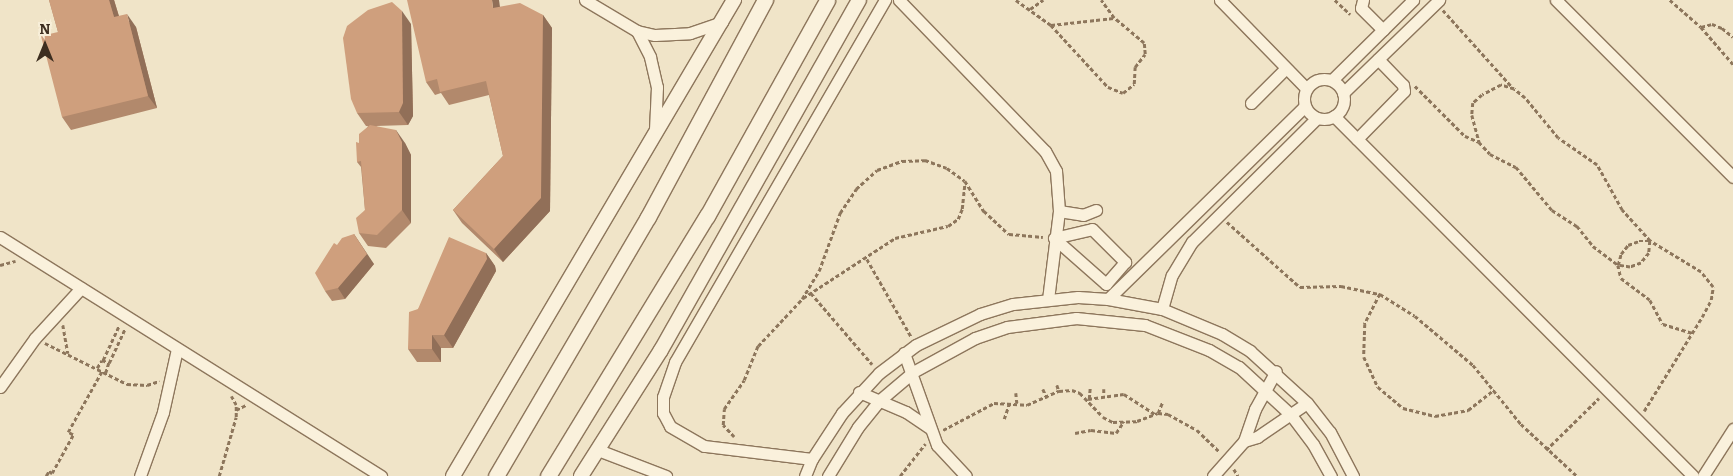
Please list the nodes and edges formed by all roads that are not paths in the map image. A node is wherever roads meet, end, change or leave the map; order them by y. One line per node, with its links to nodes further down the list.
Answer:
1 (585, 0): 15 (street)
2 (734, 0): 13 (street)
3 (765, 0): 55 (main road)
4 (827, 0): 56 (main road)
5 (860, 0): 49 (street)
6 (885, 0): 50 (street)
7 (899, 0): 29 (street)
8 (1220, 0): 17 (street)
9 (1363, 0): 14 (street)
10 (1413, 0): 14 (street)
11 (1556, 0): 27 (street)
12 (1438, 1): 16 (street)
13 (724, 21): 15 (street); 25 (street)
14 (1383, 30): 18 (street)
15 (637, 31): 25 (street)
16 (1378, 59): 20 (street); 26 (street)
17 (1286, 68): 19 (street); 21 (street)
18 (1332, 80): 19 (street); 20 (street)
19 (1306, 88): 22 (street)
20 (1343, 93): 23 (street)
21 (1251, 103)
22 (1304, 107): 24 (street); 34 (street)
23 (1334, 116): 24 (street); 26 (street)
24 (1317, 118): 35 (street)
25 (654, 134): 54 (street)
26 (1357, 139): 65 (street)
27 (1733, 177)
28 (1096, 210): 29 (street)
29 (1059, 211): 31 (street)
30 (0, 237): 32 (street)
31 (1054, 238): 31 (street); 33 (street)
32 (81, 288): 36 (street); 40 (street)
33 (1048, 299): 34 (street); 37 (street)
34 (1108, 299): 35 (street)
35 (1162, 309): 38 (street)
36 (177, 348): 52 (street); 53 (street)
37 (904, 353): 39 (street); 42 (street)
38 (1276, 371): 41 (street); 44 (street)
39 (913, 372): 41 (street); 43 (street); 47 (street)
40 (0, 387)
41 (1266, 389): 45 (street); 48 (street)
42 (860, 392): 43 (street); 50 (street)
43 (880, 400): 47 (street); 60 (street)
44 (1307, 403): 45 (street); 64 (street)
45 (1291, 415): 48 (street); 63 (street)
46 (1733, 429): 66 (street)
47 (931, 432): 61 (street)
48 (1244, 441): 62 (street)
49 (598, 450): 51 (street); 57 (street)
50 (812, 459): 59 (street)
51 (638, 472): 58 (street)
52 (140, 476)
53 (381, 476)
54 (453, 476)
55 (496, 476)
56 (548, 476)
57 (581, 476)
58 (666, 476)
59 (805, 476)
60 (828, 476)
61 (966, 476)
62 (1213, 476)
63 (1331, 476)
64 (1353, 476)
65 (1693, 476)
66 (1703, 476)

